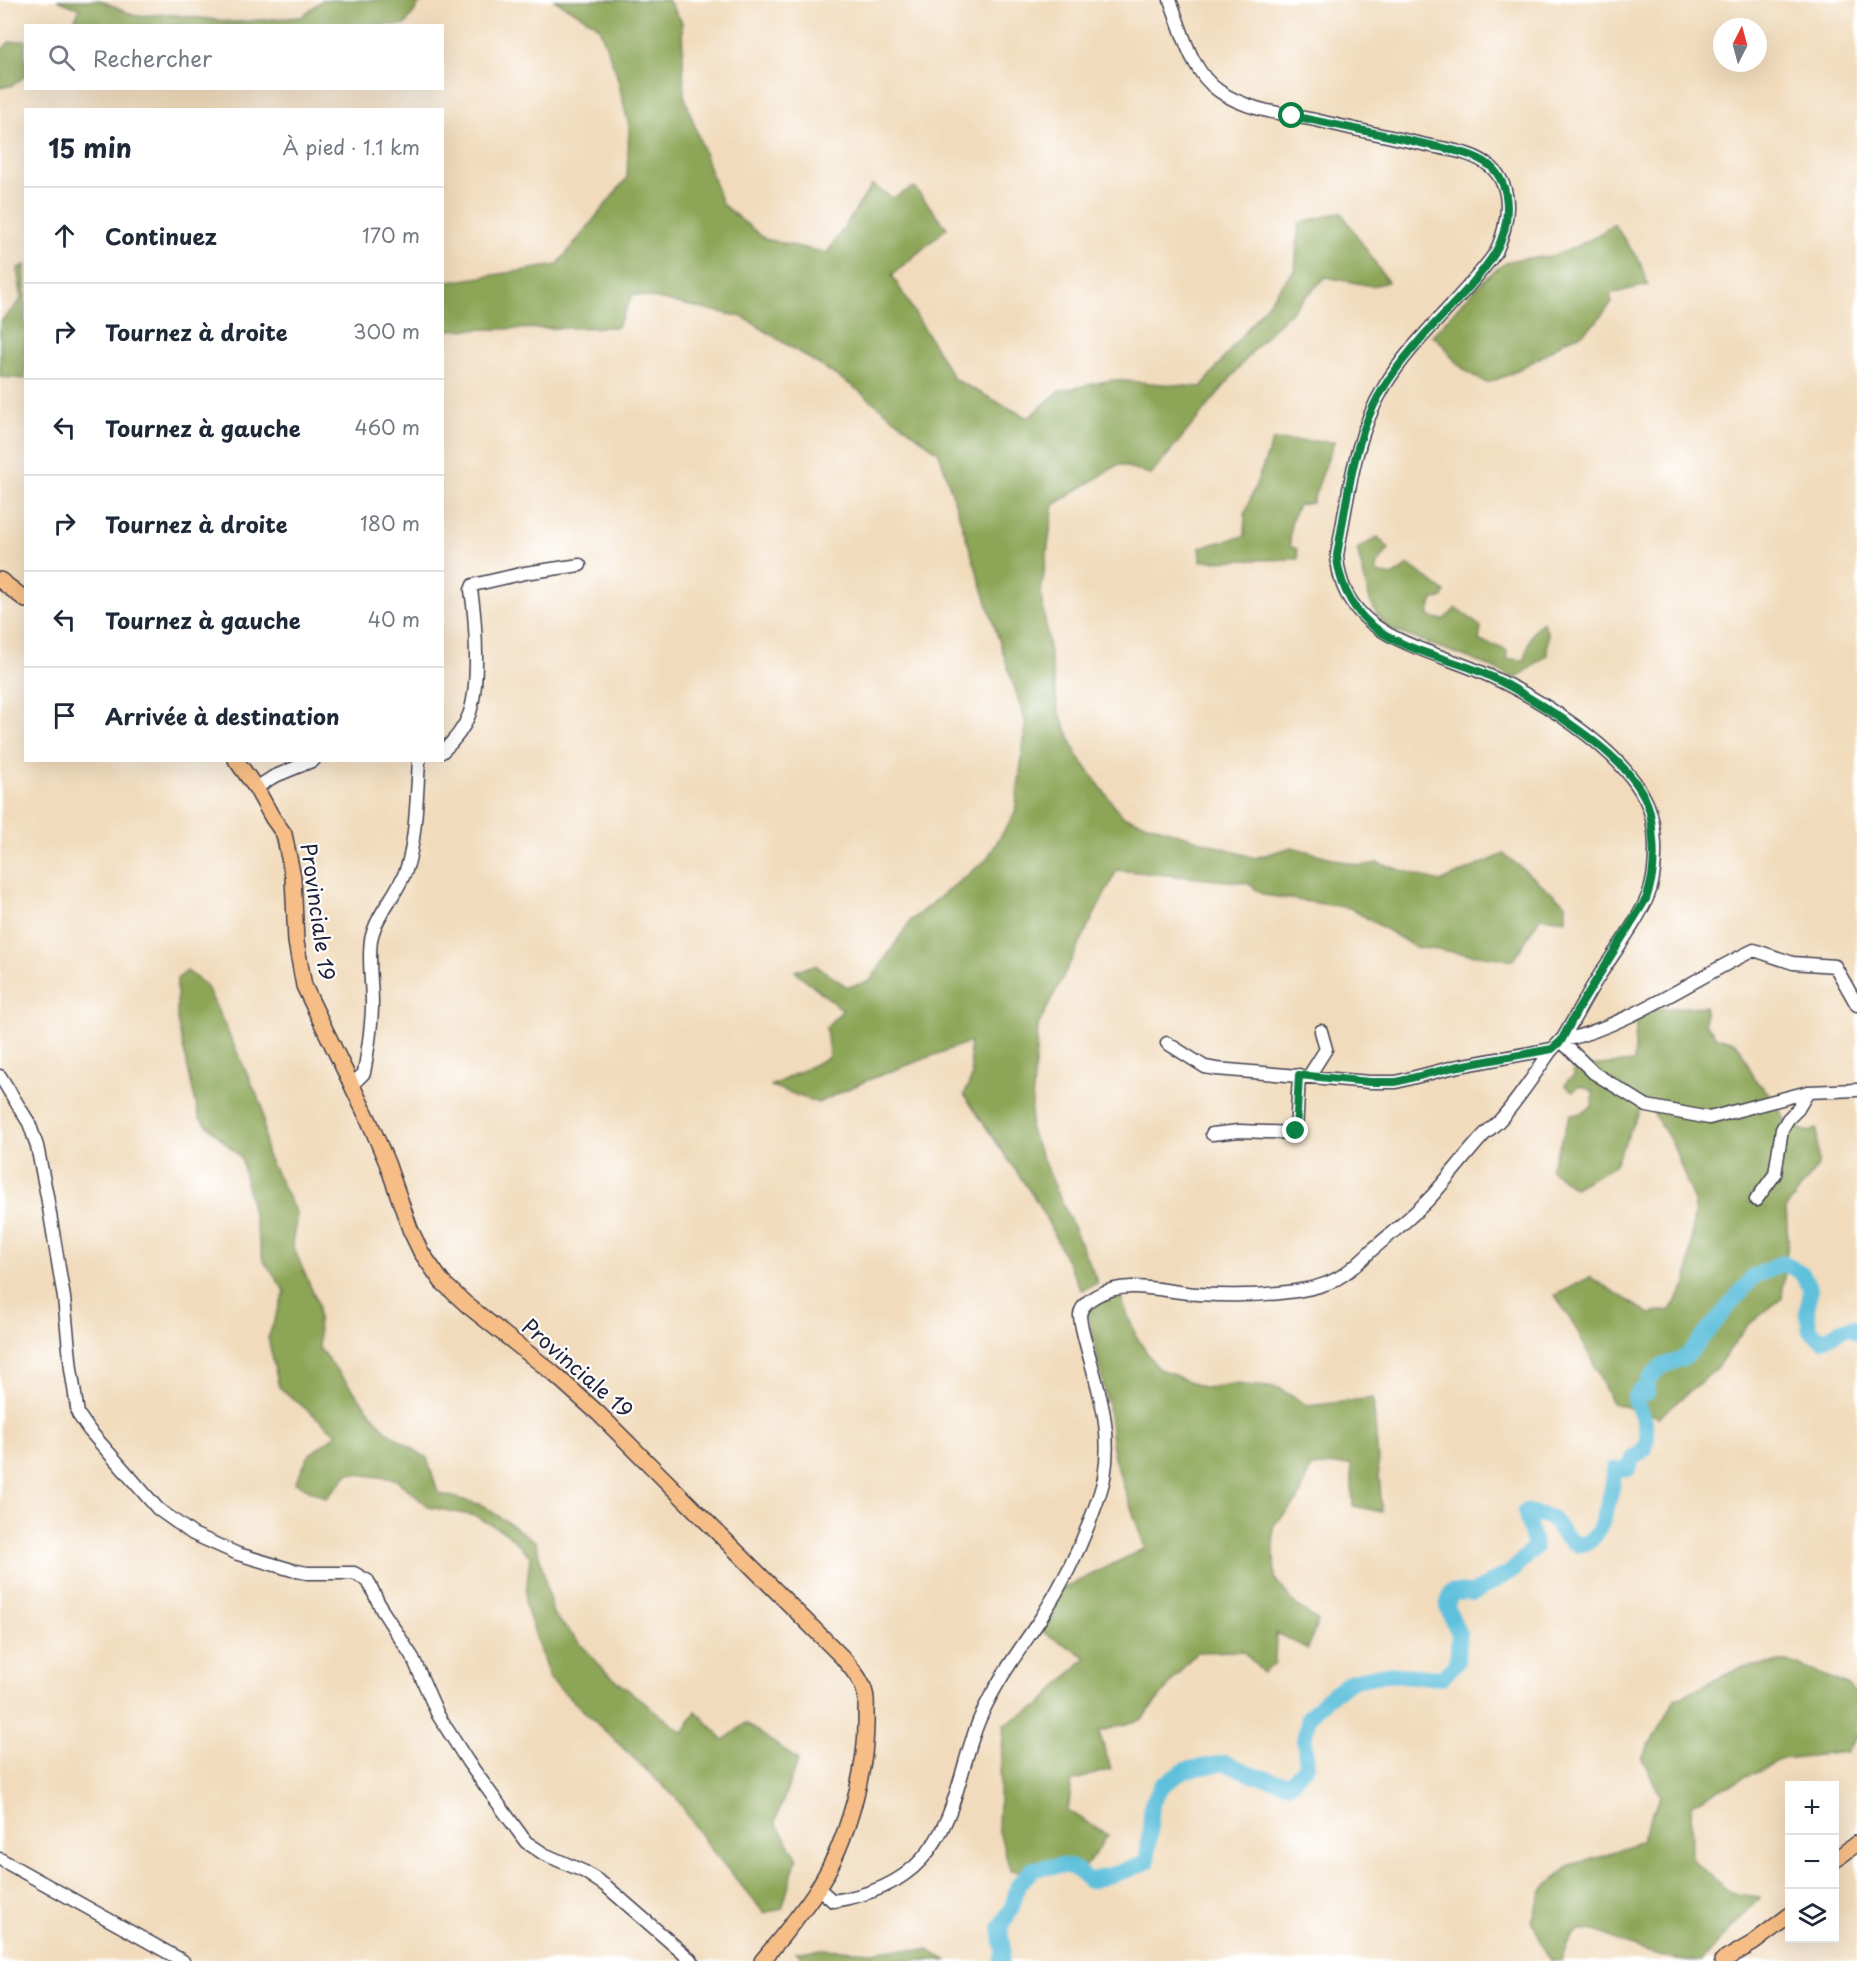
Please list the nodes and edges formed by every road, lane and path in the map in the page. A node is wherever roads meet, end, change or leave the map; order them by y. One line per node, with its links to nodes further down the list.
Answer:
1 (1170, 0): 13 (street)
2 (580, 565): 5 (street)
3 (0, 580): 4 (main road)
4 (24, 598)
5 (444, 750)
6 (237, 762): 9 (main road, Provinciale 19)
7 (309, 762): 9 (street)
8 (419, 762): 16 (street)
9 (256, 788): 16 (main road, Provinciale 19)
10 (1857, 1005): 13 (street)
11 (1321, 1031): 15 (street)
12 (1167, 1043): 15 (street)
13 (1556, 1045): 15 (street); 18 (street); 24 (street)
14 (0, 1076): 27 (street)
15 (1304, 1076): 19 (street)
16 (350, 1082): 24 (main road, Provinciale 19)
17 (1857, 1090): 18 (street)
18 (1808, 1092): 20 (street)
19 (1212, 1134)
20 (1756, 1200)
21 (1857, 1843): 22 (main road)
22 (1839, 1857)
23 (0, 1859): 26 (street)
24 (818, 1888): 28 (main road, Provinciale 19)
25 (1785, 1919): 29 (main road)
26 (183, 1961)
27 (692, 1961)
28 (762, 1961)
29 (1722, 1961)

